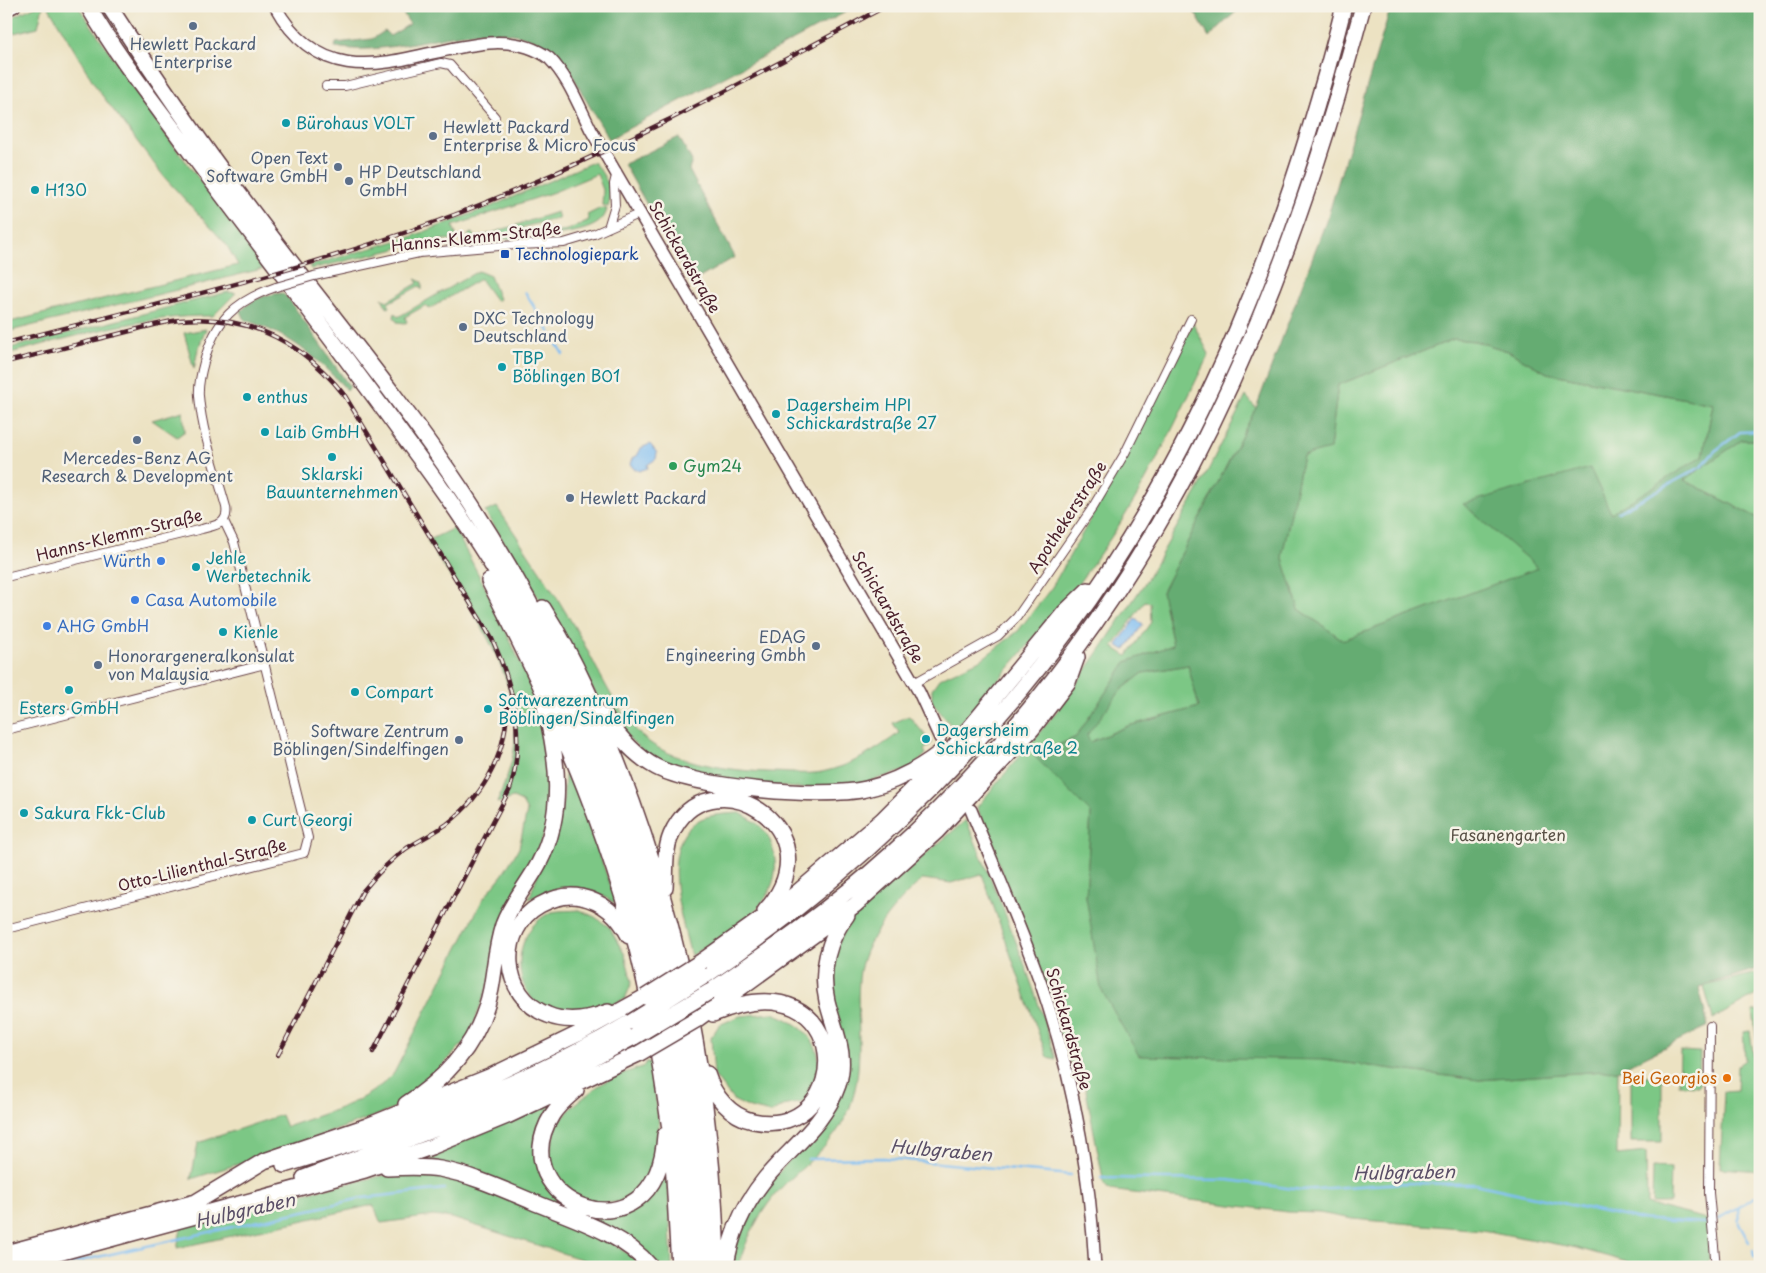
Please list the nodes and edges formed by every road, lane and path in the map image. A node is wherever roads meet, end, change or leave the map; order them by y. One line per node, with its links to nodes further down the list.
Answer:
1 (14, 6): 7 (main road)
2 (88, 6): 15 (highway)
3 (109, 6): 16 (highway)
4 (275, 6): 10 (street, Schickardstraße)
5 (1344, 6): 18 (highway)
6 (1363, 6): 19 (highway)
7 (6, 10)
8 (326, 86): 9 (street)
9 (495, 117)
10 (617, 172): 11 (street, Schickardstraße); 12 (street)
11 (641, 213): 12 (street, Hanns-Klemm-Straße); 21 (street, Schickardstraße)
12 (608, 228): 14 (street, Hanns-Klemm-Straße, bridge)
13 (1191, 320): 21 (street, Apothekerstraße)
14 (224, 521): 17 (street, Hanns-Klemm-Straße); 20 (street, Otto-Lilienthal-Straße)
15 (477, 544): 22 (highway); 46 (highway)
16 (498, 547): 23 (highway); 47 (highway)
17 (6, 576)
18 (1105, 577): 25 (highway); 34 (highway, bridge)
19 (1084, 639): 29 (highway); 33 (highway)
20 (264, 664): 24 (street); 30 (street, Otto-Lilienthal-Straße)
21 (914, 683): 26 (street, Schickardstraße)
22 (539, 684): 32 (highway); 39 (highway)
23 (593, 700): 25 (highway); 28 (highway)
24 (6, 730)
25 (965, 732): 31 (highway)
26 (940, 738)
27 (971, 810): 50 (street, Schickardstraße)
28 (665, 902): 31 (highway); 36 (highway)
29 (855, 904): 33 (highway); 49 (highway)
30 (6, 929)
31 (743, 933): 34 (highway, bridge)
32 (638, 952): 34 (highway); 38 (highway)
33 (711, 1004): 34 (highway, bridge); 36 (highway); 37 (highway, bridge)
34 (634, 1011): 39 (highway); 41 (highway); 42 (highway)
35 (1710, 1026): 51 (street)
36 (696, 1042): 48 (highway)
37 (585, 1081): 38 (highway); 40 (highway)
38 (668, 1109): 45 (highway)
39 (380, 1120): 41 (highway)
40 (366, 1170): 42 (highway); 44 (highway)
41 (232, 1181): 43 (highway)
42 (177, 1222): 43 (highway)
43 (10, 1262)
44 (651, 1267)
45 (679, 1267)
46 (691, 1267)
47 (705, 1267)
48 (717, 1267)
49 (726, 1267)
50 (1095, 1267)
51 (1716, 1267)

